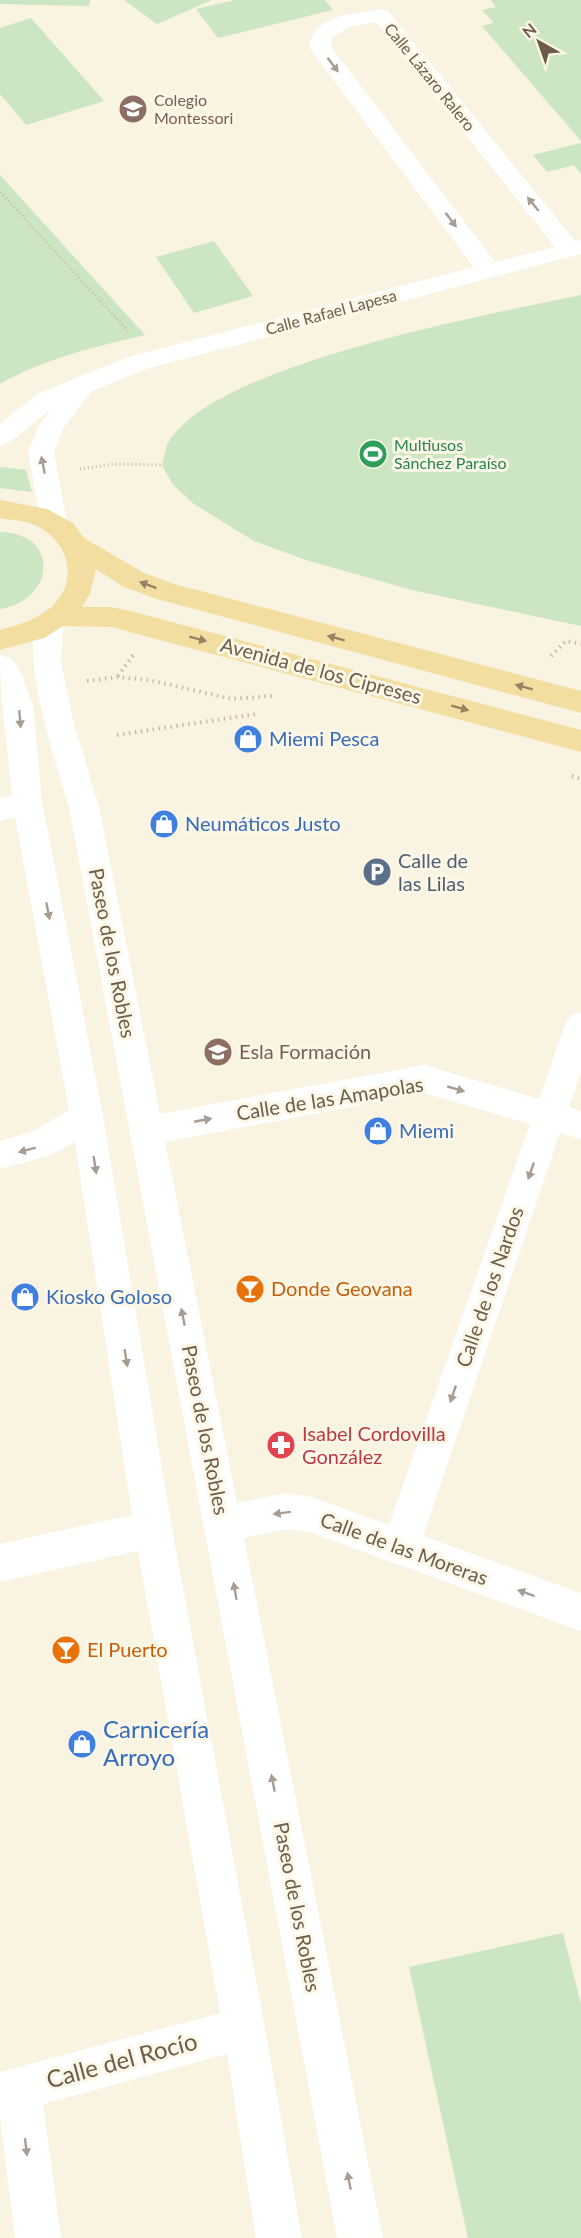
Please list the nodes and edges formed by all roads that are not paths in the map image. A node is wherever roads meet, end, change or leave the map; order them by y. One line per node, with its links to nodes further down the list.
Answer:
1 (388, 7): 2 (street, Calle Lázaro Ralero, one-way to 1); 3 (street, Calle Lázaro Ralero, one-way to 3)
2 (575, 248): 3 (street, Calle Rafael Lapesa)
3 (489, 271): 4 (street, Calle Rafael Lapesa)
4 (84, 384): 5 (street, Calle Rafael Lapesa); 7 (street, one-way to 4)
5 (0, 437)
6 (0, 509): 7 (main road)
7 (54, 522): 8 (main road, Avenida de los Cipreses)
8 (77, 545): 9 (main road); 12 (main road, Avenida de los Cipreses, one-way to 8)
9 (54, 620): 10 (main road); 13 (main road, Avenida de los Cipreses, one-way to 13); 18 (street, Paseo de los Robles)
10 (0, 640)
11 (0, 665): 14 (street, one-way to 14)
12 (581, 702)
13 (581, 741)
14 (14, 806): 16 (street, one-way to 16)
15 (581, 1025): 17 (street, Calle de los Nardos)
16 (87, 1116): 19 (street, one-way to 19); 21 (street, one-way to 21)
17 (565, 1120): 18 (street, Calle de las Amapolas, one-way to 17); 22 (street, Calle de los Nardos, one-way to 22)
18 (146, 1131): 20 (street, Paseo de los Robles, one-way to 18)
19 (0, 1155)
20 (224, 1524): 22 (street, Calle de las Moreras, one-way to 20); 29 (street, Paseo de los Robles, one-way to 20)
21 (153, 1529): 23 (street); 25 (street)
22 (400, 1548): 24 (street, Calle de las Moreras, one-way to 22)
23 (0, 1563)
24 (581, 1612)
25 (244, 2028): 26 (street, Calle del Rocío); 28 (street)
26 (9, 2092): 27 (street, one-way to 27)
27 (38, 2238)
28 (279, 2238)
29 (360, 2238)

